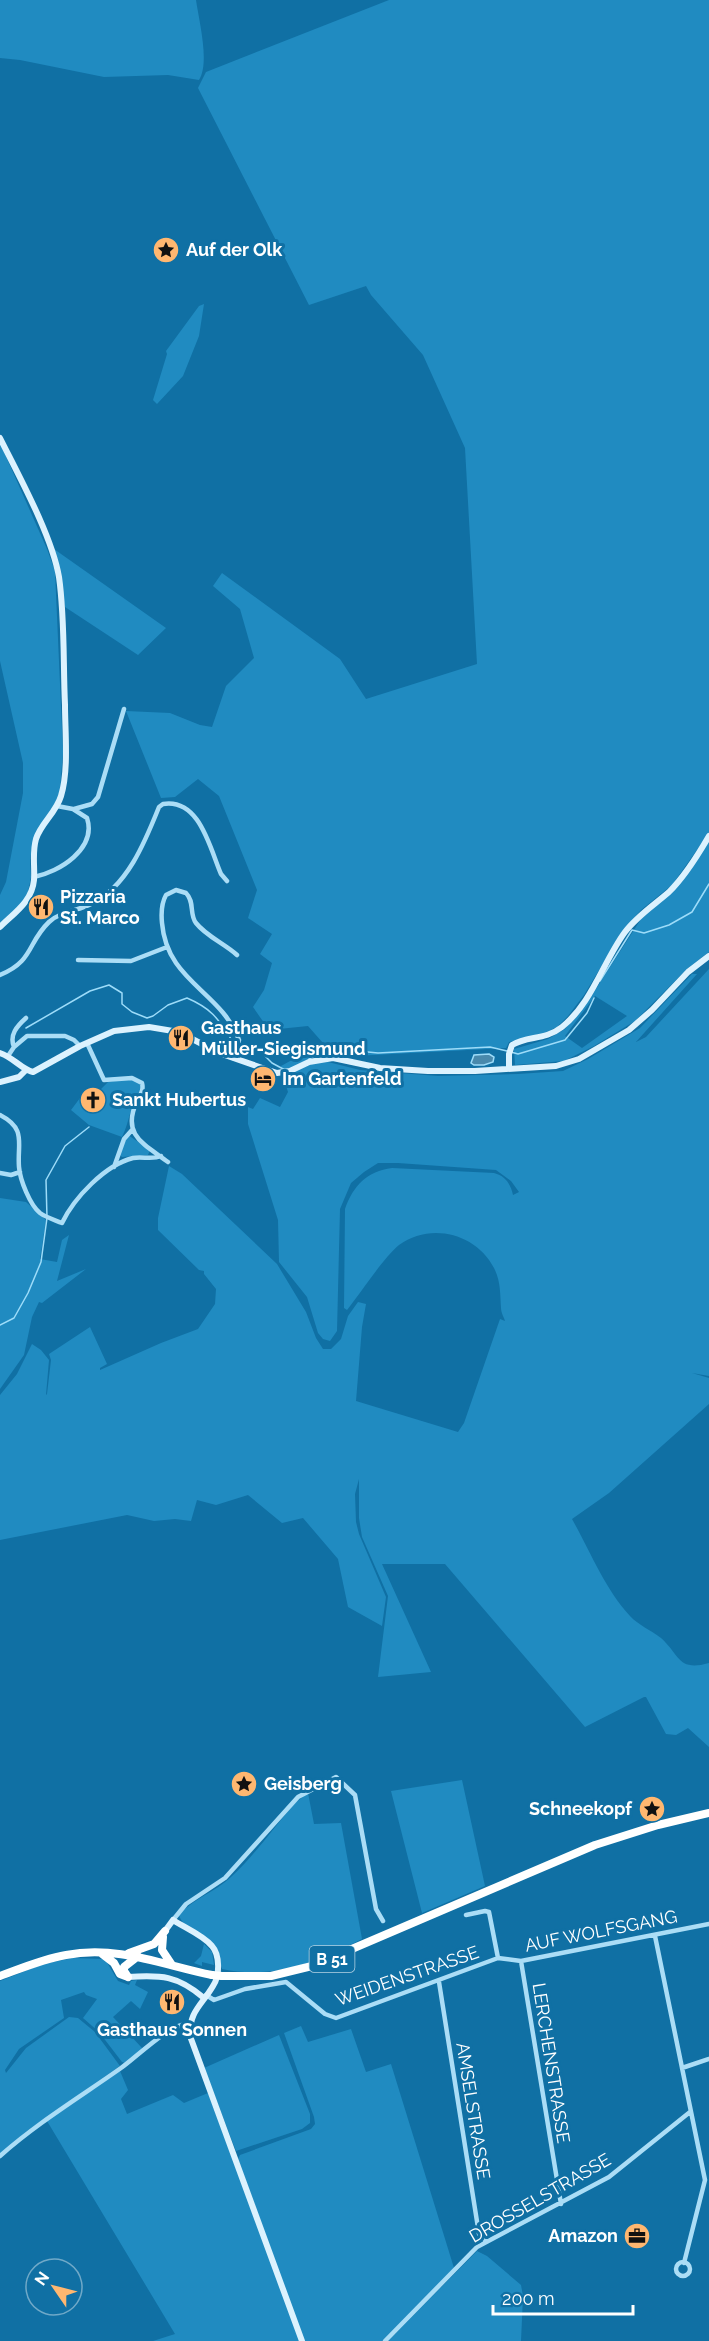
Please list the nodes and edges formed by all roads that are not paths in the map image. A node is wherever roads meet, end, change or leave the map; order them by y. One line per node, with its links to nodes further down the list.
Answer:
1 (0, 438): 3 (main road)
2 (124, 709): 4 (street)
3 (57, 806): 4 (street); 6 (main road)
4 (74, 809): 6 (street)
5 (709, 836): 20 (main road)
6 (34, 877): 8 (main road)
7 (228, 881): 13 (street)
8 (0, 927)
9 (167, 947): 10 (street); 12 (street); 19 (street)
10 (237, 955)
11 (709, 956): 20 (main road)
12 (78, 960)
13 (0, 975)
14 (26, 1018): 16 (street)
15 (83, 1045): 16 (street); 19 (main road); 21 (main road); 24 (street)
16 (14, 1047): 18 (street)
17 (0, 1053): 18 (main road)
18 (8, 1056): 21 (main road)
19 (233, 1058): 20 (main road)
20 (509, 1069)
21 (26, 1070): 22 (main road)
22 (0, 1082)
23 (0, 1115): 30 (street)
24 (132, 1130): 25 (street); 26 (street)
25 (117, 1154): 27 (street); 29 (street)
26 (161, 1156): 27 (street); 28 (street)
27 (122, 1162): 29 (street)
28 (168, 1162)
29 (114, 1167): 30 (street)
30 (20, 1172): 31 (street)
31 (0, 1173)
32 (709, 1814): 44 (highway, B 51, bridge)
33 (466, 1915): 42 (street, WEIDENSTRASSE)
34 (173, 1920): 35 (street); 37 (main road); 48 (main road)
35 (383, 1921)
36 (709, 1924): 38 (street, AUF WOLFSGANG)
37 (165, 1931): 40 (highway); 44 (highway)
38 (655, 1936): 43 (street, AUF WOLFSGANG); 51 (street)
39 (100, 1952): 40 (highway, B 51); 45 (highway, B 51); 46 (highway)
40 (127, 1954): 41 (highway, B 51)
41 (138, 1956): 44 (highway, B 51); 46 (highway)
42 (498, 1958): 43 (street, AUF WOLFSGANG); 47 (street, WEIDENSTRASSE)
43 (521, 1961): 55 (street, LERCHENSTRASSE)
44 (172, 1965)
45 (0, 1976)
46 (128, 1977): 48 (main road)
47 (439, 1982): 48 (street, WEIDENSTRASSE); 56 (street, AMSELSTRASSE)
48 (205, 1996): 49 (main road)
49 (190, 2023): 53 (street); 58 (main road)
50 (709, 2059): 51 (street)
51 (682, 2068): 52 (street)
52 (690, 2112): 54 (street); 55 (street, DROSSELSTRASSE)
53 (0, 2156)
54 (707, 2179): 57 (street)
55 (561, 2204): 56 (street, DROSSELSTRASSE)
56 (486, 2242): 59 (street, DROSSELSTRASSE)
57 (684, 2263)
58 (302, 2341)
59 (385, 2341)

